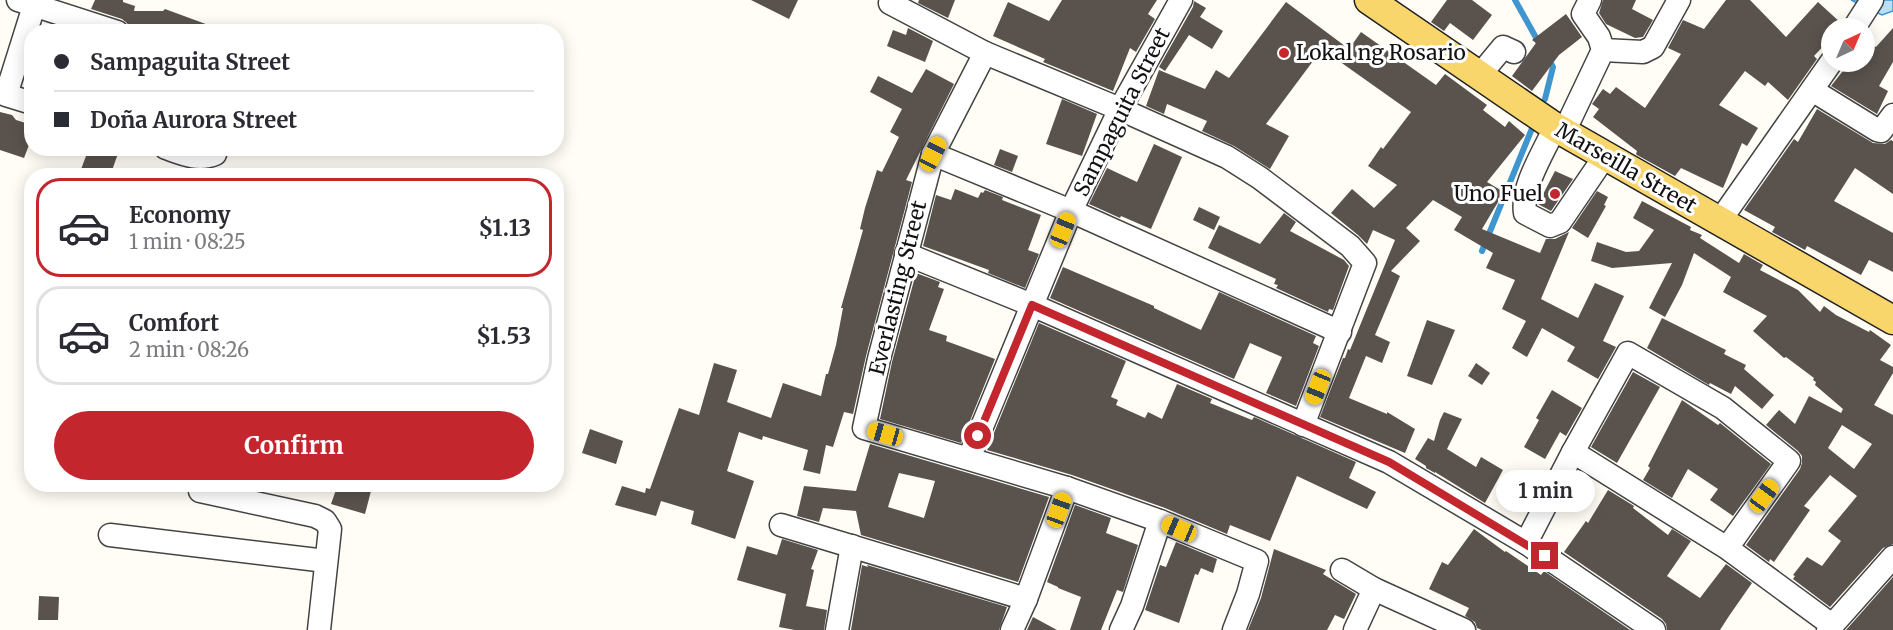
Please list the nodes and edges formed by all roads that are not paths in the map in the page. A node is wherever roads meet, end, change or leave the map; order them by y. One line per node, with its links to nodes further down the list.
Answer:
1 (1181, 0): 17 (street, Sampaguita Street)
2 (1369, 0): 14 (main road, Marseilla Street)
3 (1679, 0): 10 (street)
4 (1871, 2): 8 (street)
5 (26, 3): 9 (street); 16 (street)
6 (890, 3): 12 (street)
7 (1582, 5): 10 (street)
8 (1861, 18)
9 (92, 24)
10 (1603, 50): 19 (street)
11 (1514, 52): 14 (street)
12 (985, 53): 17 (street); 20 (street, Everlasting Street)
13 (1824, 72): 15 (street)
14 (1479, 76): 19 (main road, Marseilla Street)
15 (1812, 90): 18 (street); 25 (street)
16 (24, 101)
17 (1120, 109): 24 (street, Sampaguita Street); 29 (street)
18 (1893, 115)
19 (1559, 130): 23 (main road, Marseilla Street); 23 (street)
20 (933, 154): 24 (street); 26 (street, Everlasting Street)
21 (187, 156): 22 (street)
22 (209, 156)
23 (1605, 156): 25 (main road, Marseilla Street)
24 (1071, 211): 27 (street, Sampaguita Street); 29 (street)
25 (1719, 222): 28 (main road, Marseilla Street)
26 (906, 254): 27 (street); 32 (street, Everlasting Street)
27 (1032, 305): 30 (street); 32 (street, Sampaguita Street)
28 (1893, 320)
29 (1340, 332): 30 (street)
30 (1303, 425): 38 (street)
31 (1574, 452): 38 (street); 40 (street); 40 (street)
32 (969, 458): 33 (street)
33 (1067, 488): 35 (street); 45 (street)
34 (205, 492): 42 (street)
35 (1160, 521): 50 (street); 51 (street)
36 (781, 525): 39 (street)
37 (110, 536): 42 (street)
38 (1526, 543): 54 (street)
39 (852, 546): 45 (street); 48 (street)
40 (1727, 548): 46 (street)
41 (1893, 557): 46 (street)
42 (326, 561): 47 (street)
43 (1342, 570): 44 (street)
44 (1374, 589): 52 (street); 53 (street)
45 (1026, 599): 49 (street)
46 (1830, 627)
47 (320, 630)
48 (837, 630)
49 (1012, 630)
50 (1121, 630)
51 (1234, 630)
52 (1355, 630)
53 (1464, 630)
54 (1654, 630)

